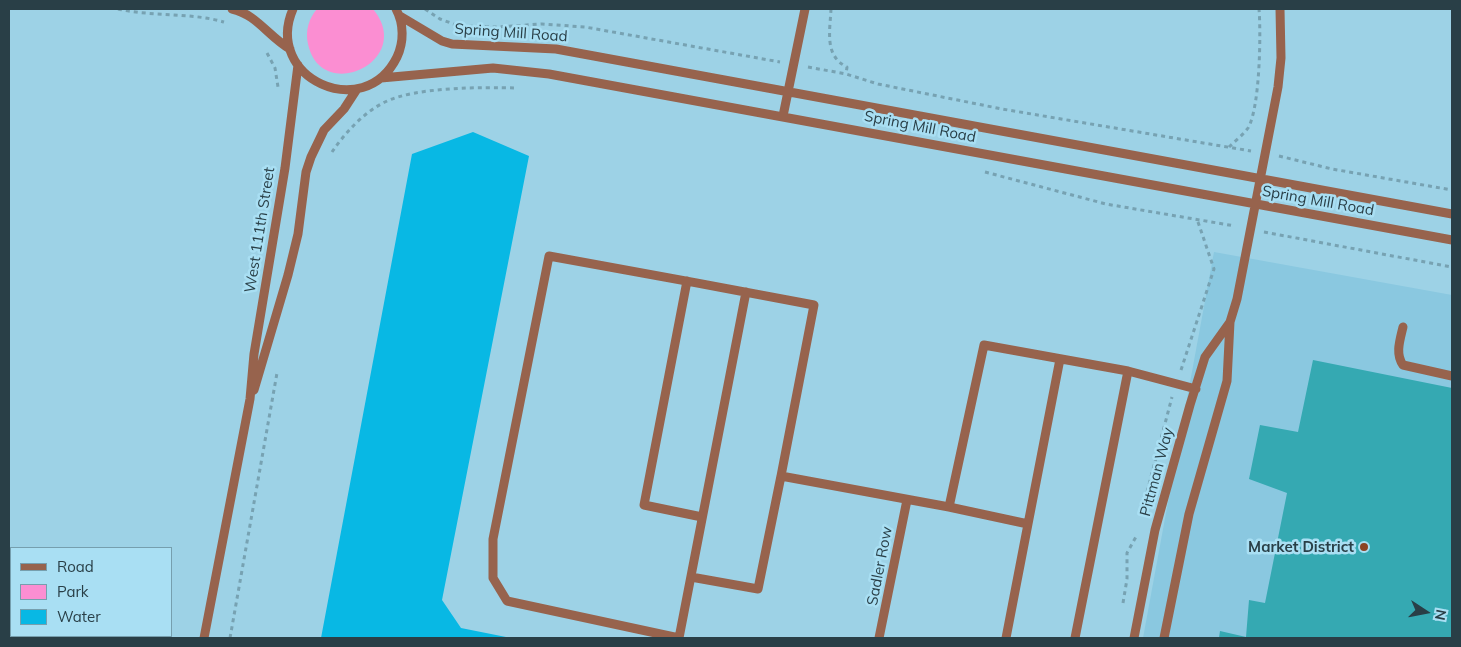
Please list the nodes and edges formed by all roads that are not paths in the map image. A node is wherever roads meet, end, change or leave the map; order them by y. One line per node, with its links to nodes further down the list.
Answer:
1 (232, 9): 6 (street)
2 (294, 9): 6 (street)
3 (805, 9): 10 (street)
4 (1280, 9): 12 (street, Pittman Way)
5 (398, 12): 8 (street); 10 (street, Spring Mill Road)
6 (290, 49): 7 (street)
7 (298, 65): 9 (street); 24 (street, West 111th Street)
8 (381, 78): 9 (street); 11 (street, Spring Mill Road)
9 (357, 89): 24 (street, West 111th Street)
10 (789, 91): 11 (street); 12 (street, Spring Mill Road)
11 (784, 116): 13 (street, Spring Mill Road)
12 (1261, 178): 13 (street, Pittman Way); 14 (street, Spring Mill Road)
13 (1256, 204): 15 (street, Spring Mill Road); 18 (street, Pittman Way)
14 (1452, 214)
15 (1452, 240)
16 (687, 280): 17 (street); 28 (street); 30 (street)
17 (746, 292): 25 (street); 28 (street)
18 (1230, 322): 23 (street, Pittman Way); 36 (street, Pittman Way)
19 (1403, 328): 22 (street)
20 (1060, 359): 21 (street); 27 (street); 29 (street)
21 (1128, 371): 23 (street); 34 (street)
22 (1452, 376)
23 (1196, 389): 35 (street, Pittman Way)
24 (250, 399): 31 (street, West 111th Street)
25 (781, 476): 26 (street); 30 (street)
26 (907, 500): 27 (street); 32 (street, Sadler Row)
27 (949, 507): 29 (street)
28 (702, 517): 30 (street)
29 (1028, 524): 33 (street)
30 (691, 577)
31 (204, 638)
32 (879, 638)
33 (1006, 638)
34 (1075, 638)
35 (1134, 638)
36 (1164, 638)

